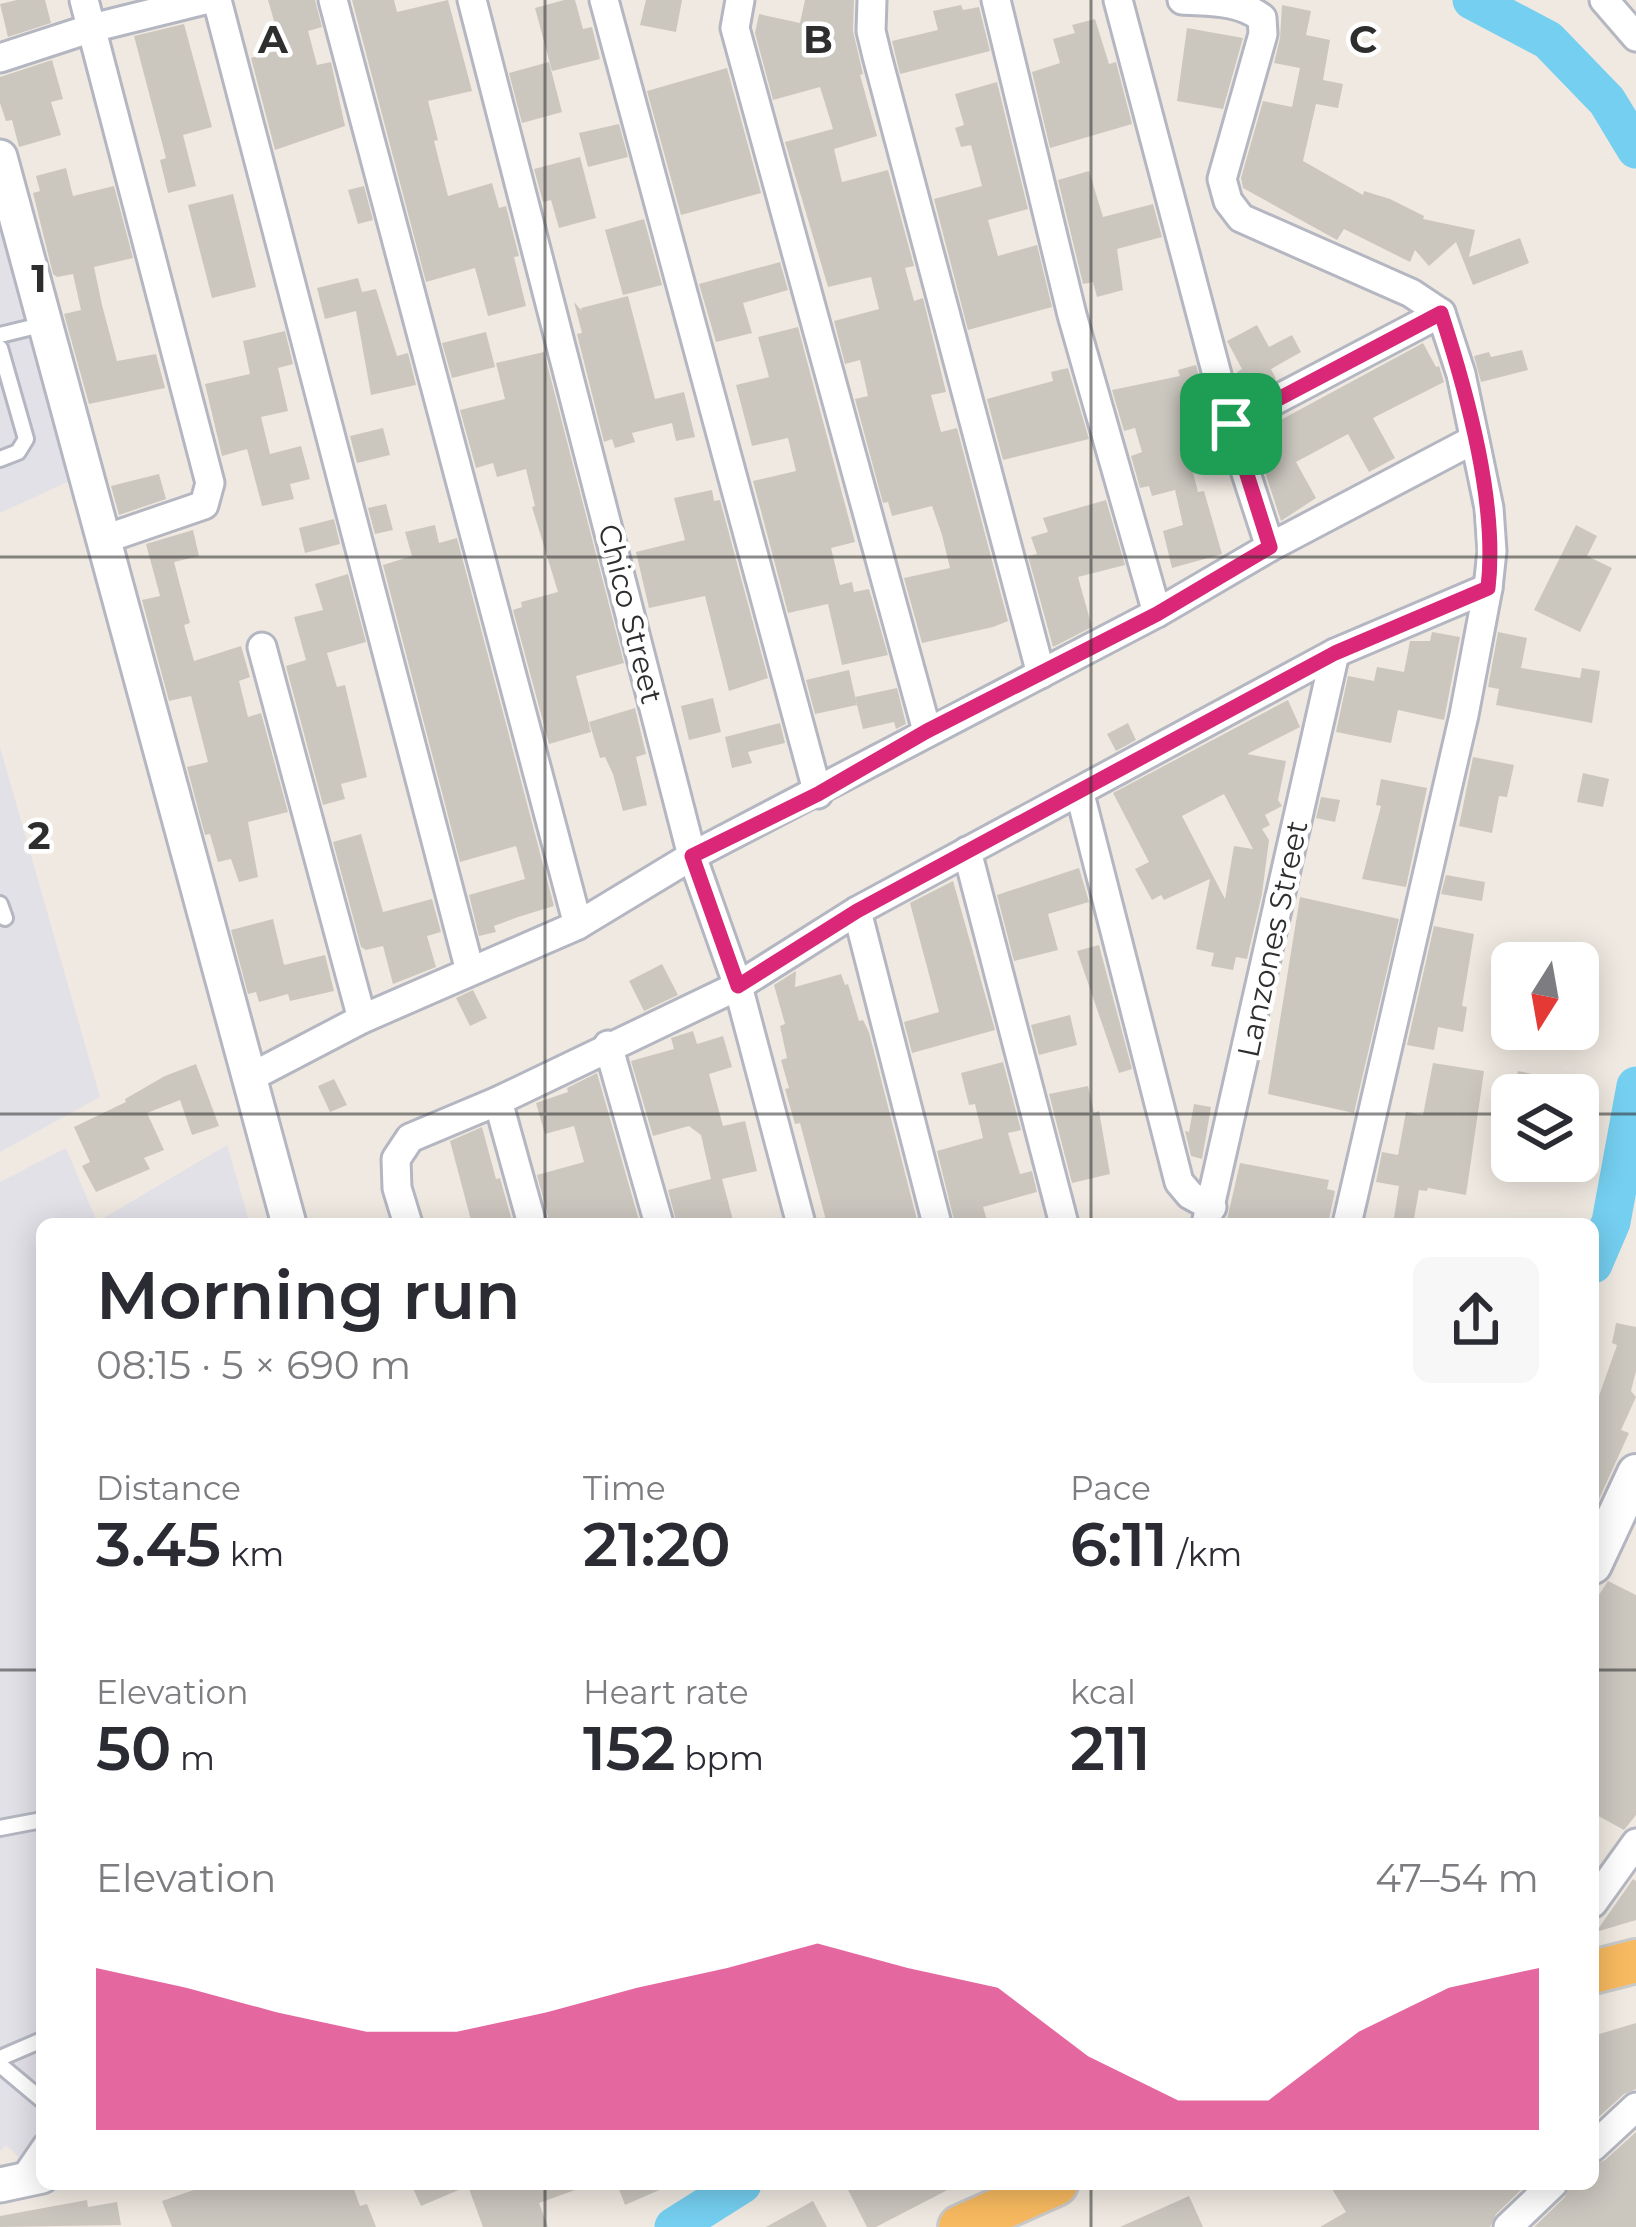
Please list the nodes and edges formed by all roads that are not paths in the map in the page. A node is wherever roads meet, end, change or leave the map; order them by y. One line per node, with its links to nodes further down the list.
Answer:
1 (84, 0): 13 (street)
2 (206, 0): 13 (street)
3 (217, 0): 38 (street)
4 (332, 0): 37 (street)
5 (472, 0): 35 (street, Chico Street)
6 (604, 0): 32 (street)
7 (740, 0): 31 (street)
8 (872, 0): 30 (street)
9 (996, 0): 27 (street)
10 (1118, 0): 21 (street)
11 (1182, 0): 17 (street)
12 (1604, 0): 14 (street)
13 (92, 28): 15 (street); 24 (street)
14 (1636, 38)
15 (0, 58)
16 (0, 157): 18 (street)
17 (1441, 313): 21 (street); 22 (street)
18 (45, 324): 19 (lane); 24 (street)
19 (0, 335)
20 (0, 348): 23 (lane)
21 (1231, 424): 25 (street)
22 (1473, 440): 25 (street); 26 (street)
23 (0, 459)
24 (105, 539): 42 (street)
25 (1270, 547): 27 (street)
26 (1488, 588): 29 (street); 52 (street)
27 (1157, 614): 30 (street)
28 (262, 647): 40 (street)
29 (1335, 653): 33 (street); 44 (street, Lanzones Street)
30 (1041, 674): 31 (street)
31 (927, 731): 32 (street)
32 (818, 794): 35 (street)
33 (1080, 794): 34 (street); 44 (street)
34 (967, 851): 36 (street); 51 (street)
35 (692, 856): 37 (street); 39 (street, Chico Street)
36 (857, 911): 39 (street); 50 (street)
37 (578, 925): 38 (street)
38 (470, 971): 40 (street)
39 (738, 986): 41 (street); 49 (street, Chico Street)
40 (362, 1019): 42 (street)
41 (608, 1045): 43 (street); 48 (street)
42 (250, 1078): 45 (street)
43 (498, 1102): 46 (street); 47 (street)
44 (1209, 1216)
45 (287, 1218)
46 (406, 1218)
47 (530, 1218)
48 (656, 1218)
49 (799, 1218)
50 (936, 1218)
51 (1062, 1218)
52 (1348, 1218)
53 (1636, 1473): 54 (main road)
54 (1599, 1552)
55 (36, 1821): 56 (lane)
56 (0, 1828)
57 (1636, 1843): 58 (street)
58 (1599, 1895)
59 (36, 2043): 60 (lane)
60 (0, 2062): 61 (lane)
61 (36, 2095)
62 (1636, 2107): 63 (street)
63 (1599, 2141)
64 (36, 2152): 65 (lane)
65 (19, 2181)
66 (1043, 2190): 68 (highway)
67 (1547, 2190): 69 (street)
68 (960, 2227)
69 (1508, 2227)

